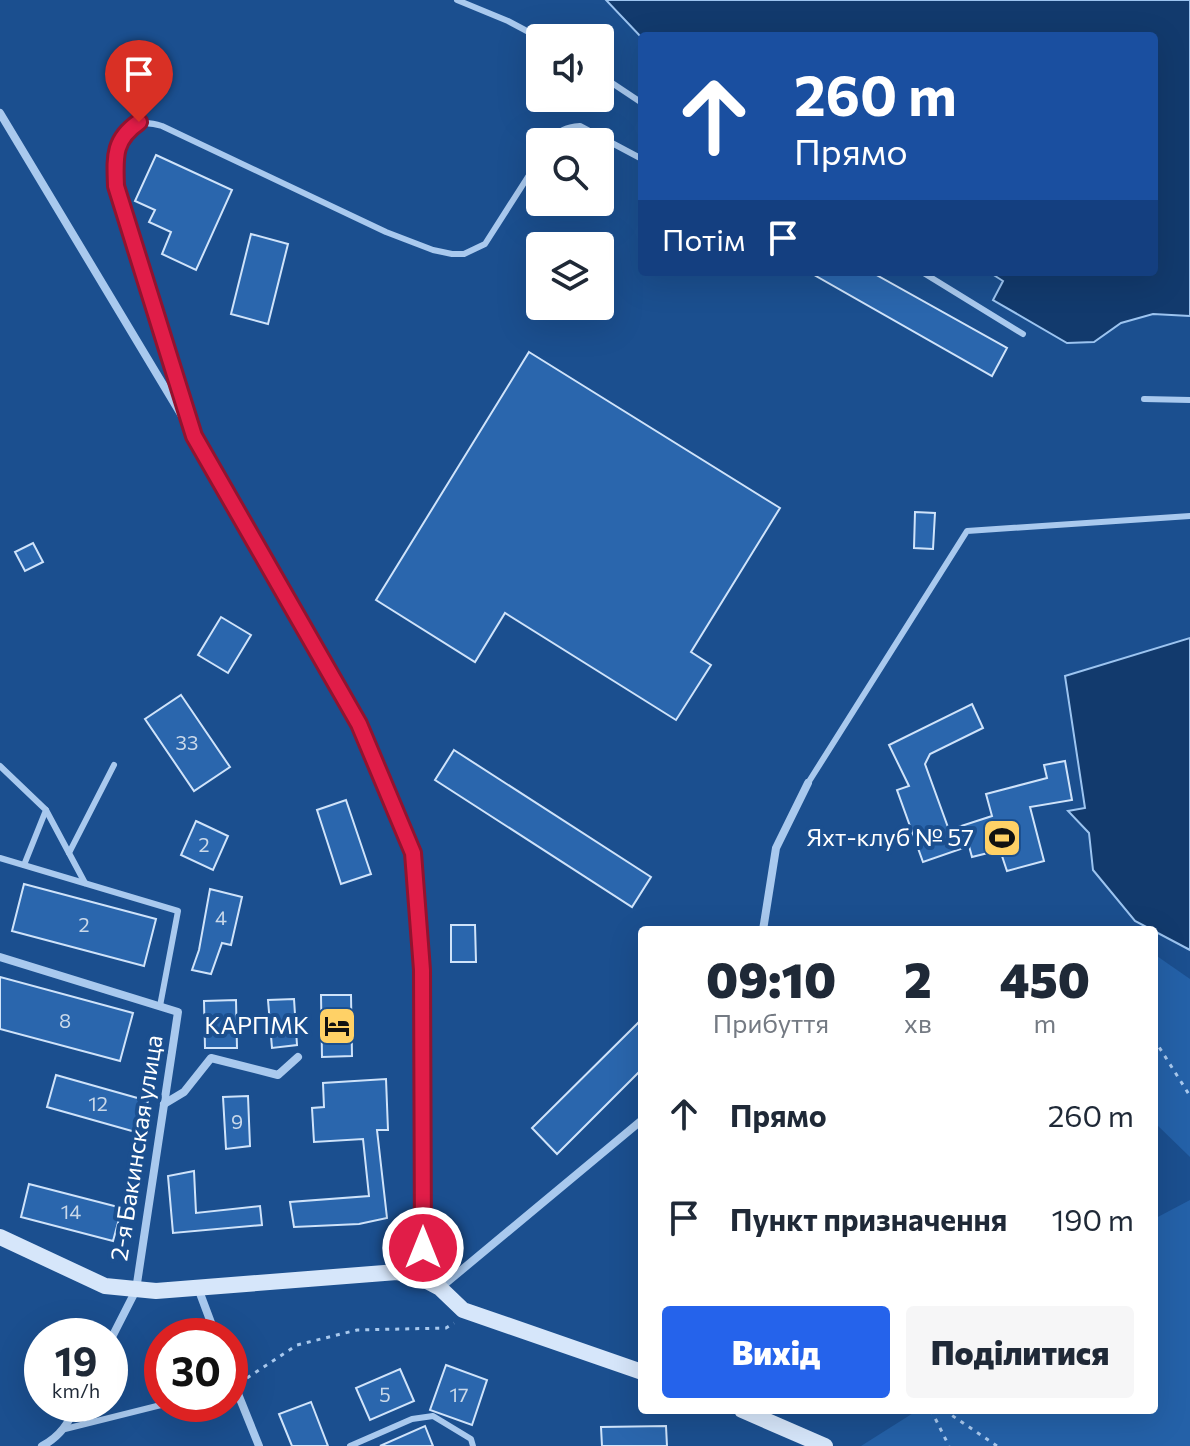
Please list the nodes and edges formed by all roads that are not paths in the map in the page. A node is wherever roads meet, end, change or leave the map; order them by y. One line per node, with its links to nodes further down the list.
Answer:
1 (457, 0): 2 (lane)
2 (526, 31)
3 (614, 84): 4 (lane)
4 (638, 100)
5 (0, 113): 13 (street)
6 (614, 144): 7 (lane)
7 (638, 157)
8 (526, 181): 13 (lane)
9 (929, 276): 10 (lane)
10 (1023, 334)
11 (1144, 399): 12 (lane)
12 (1190, 400)
13 (194, 436): 15 (lane)
14 (1190, 516): 18 (lane)
15 (279, 586): 31 (street)
16 (114, 765): 20 (lane)
17 (0, 766): 19 (lane)
18 (808, 783): 24 (street)
19 (46, 810): 20 (lane); 22 (lane)
20 (69, 853): 23 (lane)
21 (0, 858): 22 (lane)
22 (24, 865): 23 (lane)
23 (85, 883): 26 (lane)
24 (764, 926)
25 (0, 957): 26 (street)
26 (160, 1006): 28 (street, 2-я Бакинская улица)
27 (298, 1057): 28 (street)
28 (164, 1104): 34 (street, 2-я Бакинская улица)
29 (638, 1123): 33 (street)
30 (0, 1237): 34 (main road)
31 (423, 1279): 32 (main road); 33 (main road)
32 (198, 1288): 34 (main road); 36 (street)
33 (440, 1288): 37 (main road)
34 (136, 1290): 35 (street, 2-я Бакинская улица)
35 (122, 1318)
36 (209, 1318)
37 (638, 1371)
38 (144, 1409): 42 (lane)
39 (751, 1414): 47 (main road)
40 (69, 1422): 42 (street)
41 (248, 1422): 44 (street)
42 (65, 1429): 43 (street)
43 (42, 1446)
44 (259, 1446)
45 (350, 1446): 46 (lane)
46 (473, 1446)
47 (825, 1446)

